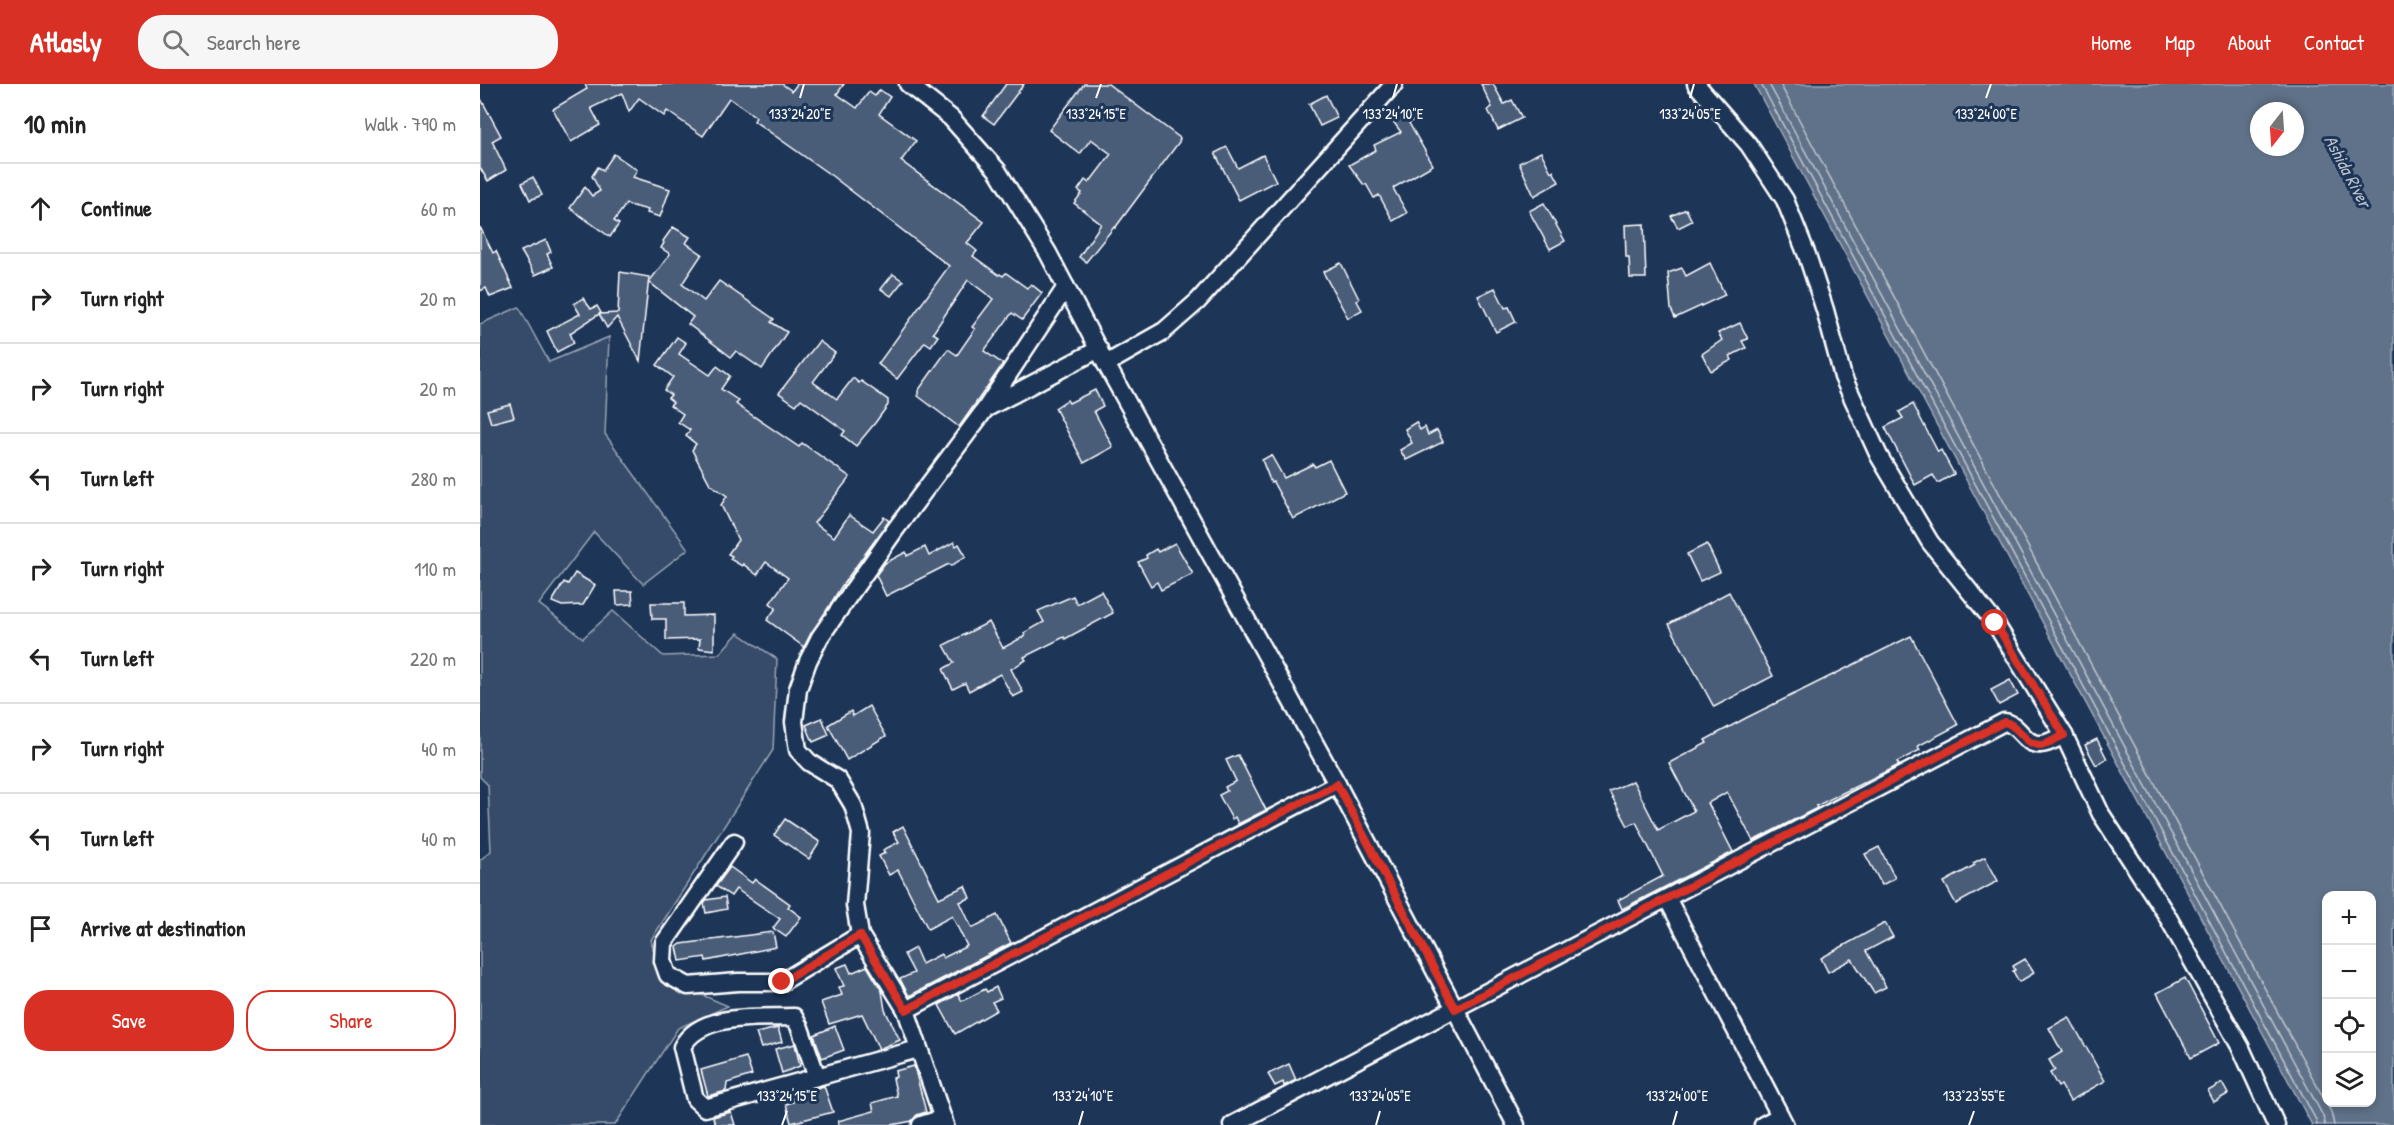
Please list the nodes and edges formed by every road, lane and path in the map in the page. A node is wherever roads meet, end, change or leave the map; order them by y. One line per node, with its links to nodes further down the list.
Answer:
1 (908, 84): 4 (street)
2 (1395, 84): 5 (street)
3 (1696, 84): 7 (street)
4 (1066, 287): 5 (street); 6 (street)
5 (1102, 356): 6 (street); 8 (street)
6 (986, 408): 11 (street)
7 (2064, 735): 10 (street); 22 (street)
8 (1337, 784): 12 (street); 13 (street)
9 (734, 842): 11 (street)
10 (1667, 898): 12 (street); 16 (street)
11 (860, 935): 13 (street)
12 (1455, 1009): 19 (street); 20 (street)
13 (906, 1010): 14 (street)
14 (918, 1049): 15 (street); 17 (street)
15 (817, 1077): 15 (street)
16 (1782, 1120): 21 (street)
17 (944, 1122): 18 (street)
18 (921, 1125)
19 (1232, 1125)
20 (1516, 1125)
21 (1763, 1125)
22 (2276, 1125)

